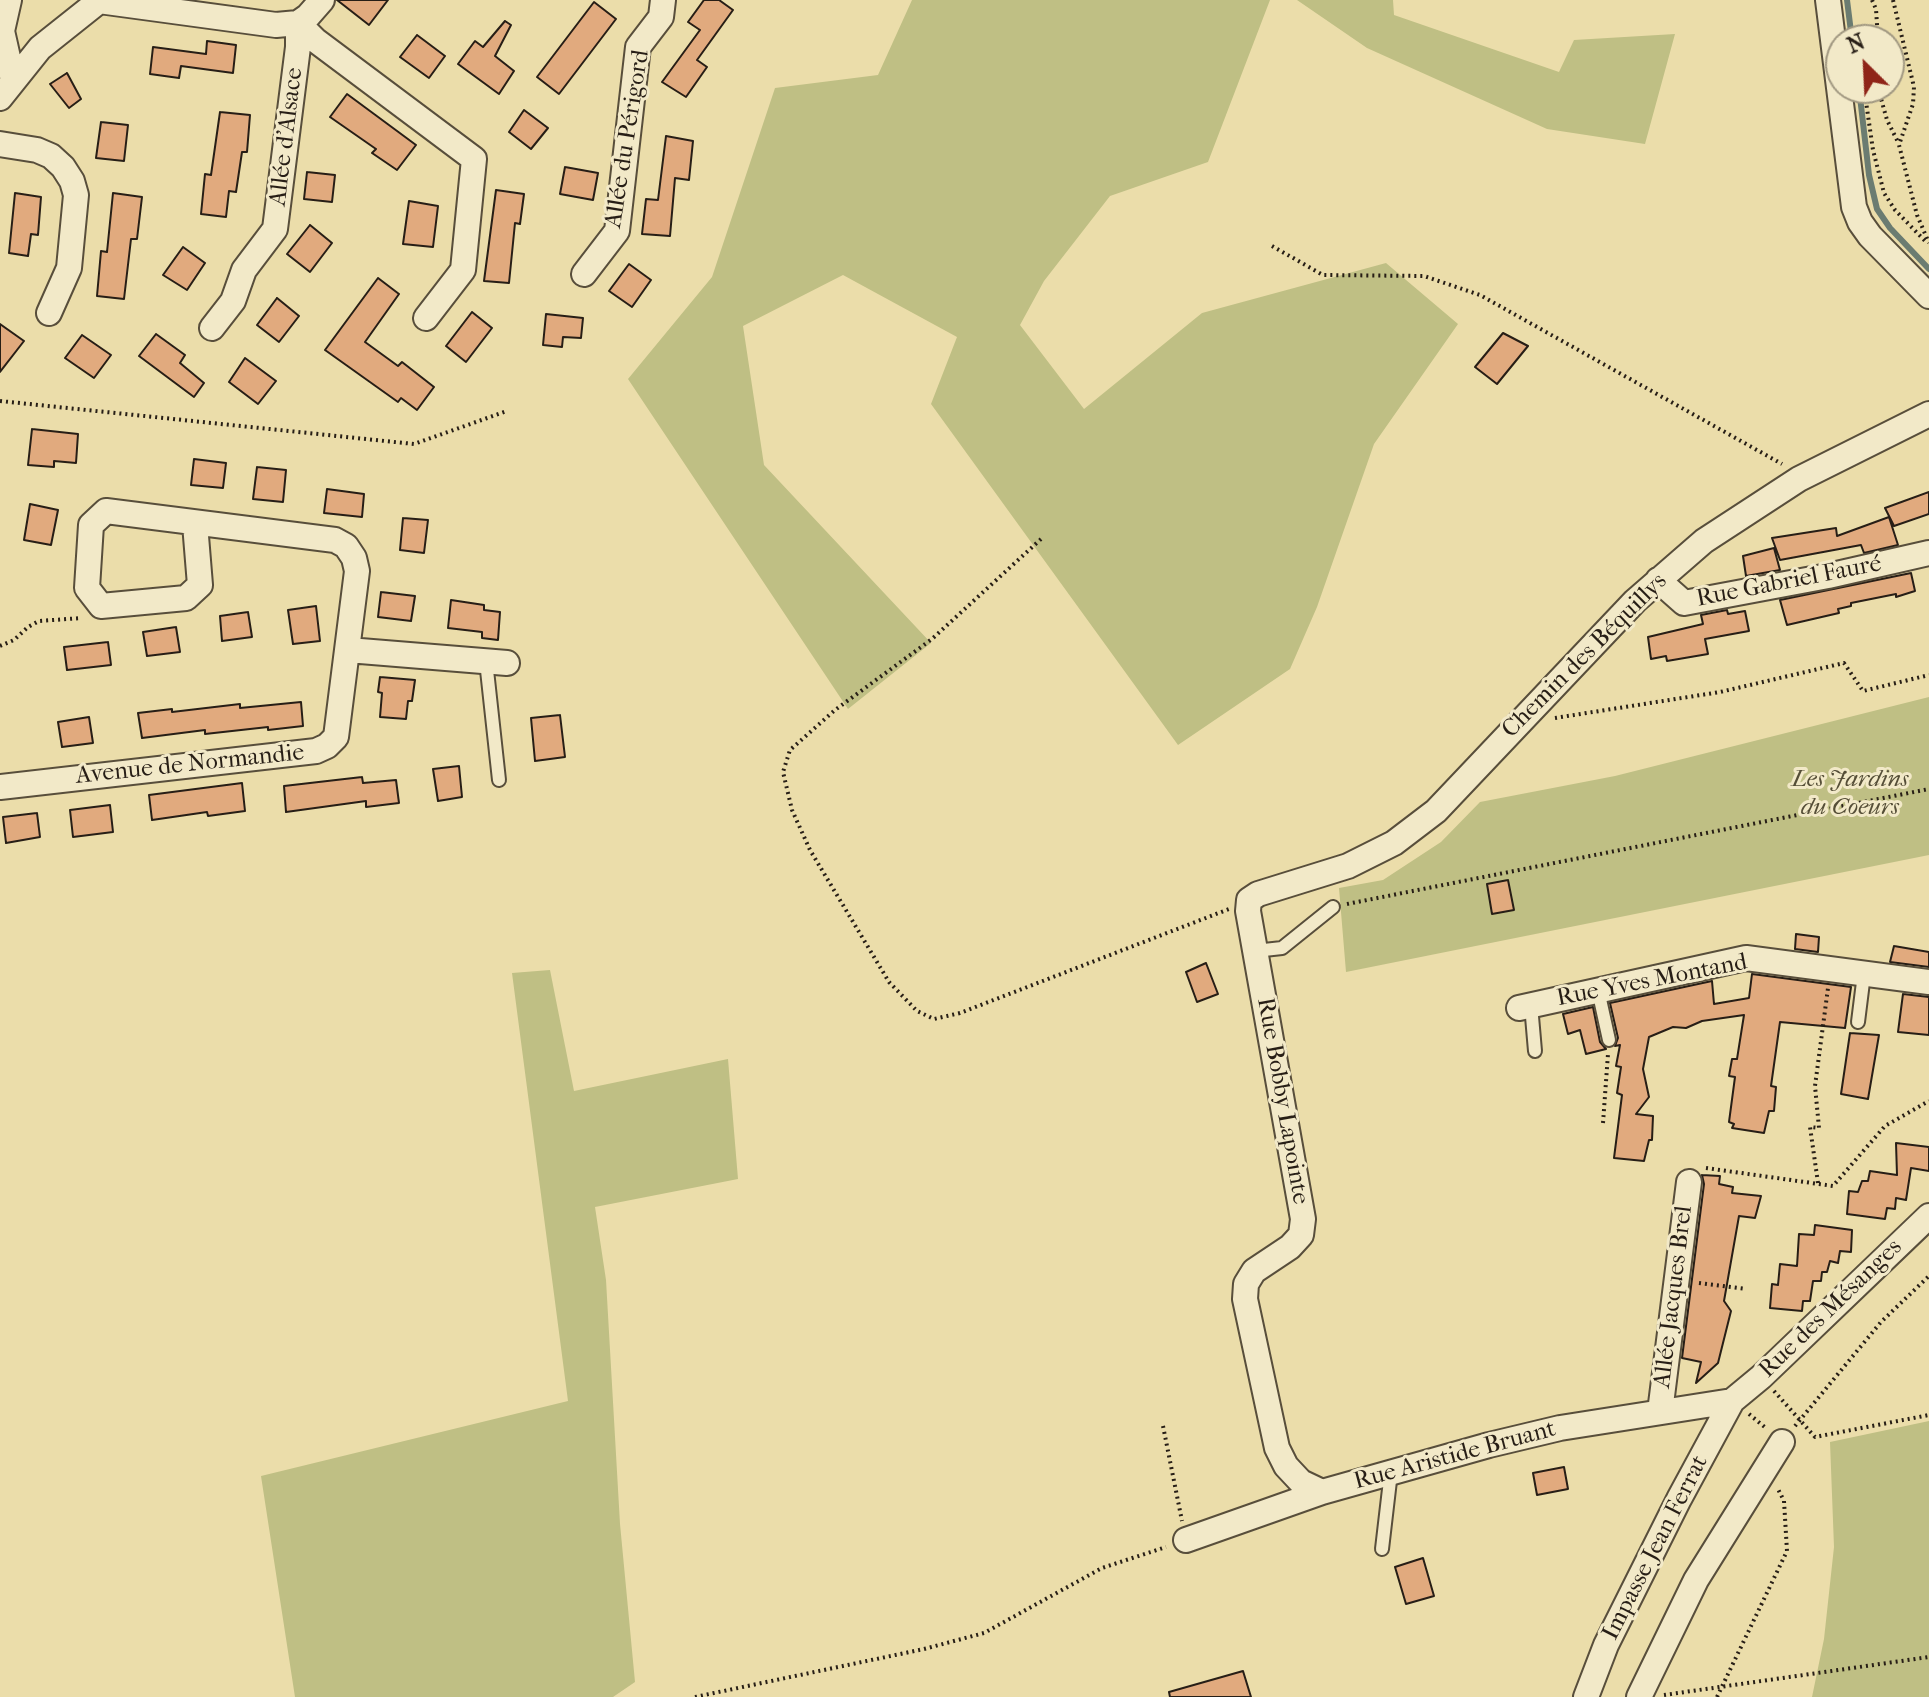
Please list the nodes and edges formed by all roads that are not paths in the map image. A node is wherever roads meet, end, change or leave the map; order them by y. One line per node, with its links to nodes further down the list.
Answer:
1 (9, 0): 7 (street)
2 (322, 0): 6 (street)
3 (663, 0): 9 (street, Allée du Périgord)
4 (1828, 0): 10 (street)
5 (146, 4): 6 (street); 7 (street)
6 (298, 23): 12 (street); 13 (street, Allée d'Alsace)
7 (6, 89)
8 (0, 144): 11 (street)
9 (584, 274)
10 (1929, 296)
11 (49, 313)
12 (426, 318)
13 (212, 328)
14 (1929, 414): 17 (street, Chemin des Béquillys)
15 (195, 524): 15 (street); 18 (street, Avenue de Normandie)
16 (1929, 553): 17 (street, Rue Gabriel Fauré)
17 (1658, 580): 22 (street, Chemin des Béquillys)
18 (348, 650): 19 (street); 21 (street, Avenue de Normandie)
19 (496, 662): 20 (lane)
20 (499, 780)
21 (0, 787)
22 (1249, 900): 24 (street, Rue Bobby Lapointe)
23 (1333, 907): 24 (lane)
24 (1255, 951): 38 (street, Rue Bobby Lapointe)
25 (1864, 974): 26 (street, Rue Yves Montand); 27 (street, Rue Yves Montand); 29 (lane)
26 (1929, 982)
27 (1598, 990): 28 (street, Rue Yves Montand); 30 (lane)
28 (1525, 1007): 31 (lane)
29 (1858, 1022)
30 (1609, 1040)
31 (1535, 1051)
32 (1689, 1182): 35 (street, Allée Jacques Brel)
33 (1929, 1216): 34 (street, Rue des Mésanges)
34 (1732, 1401): 35 (street, Rue Aristide Bruant); 41 (street, Impasse Jean Ferrat)
35 (1660, 1412): 37 (street, Rue Aristide Bruant)
36 (1782, 1442): 42 (street)
37 (1391, 1472): 38 (street, Rue Aristide Bruant); 40 (lane)
38 (1322, 1492): 39 (street, Rue Aristide Bruant)
39 (1186, 1540)
40 (1382, 1549)
41 (1586, 1697)
42 (1639, 1697)

